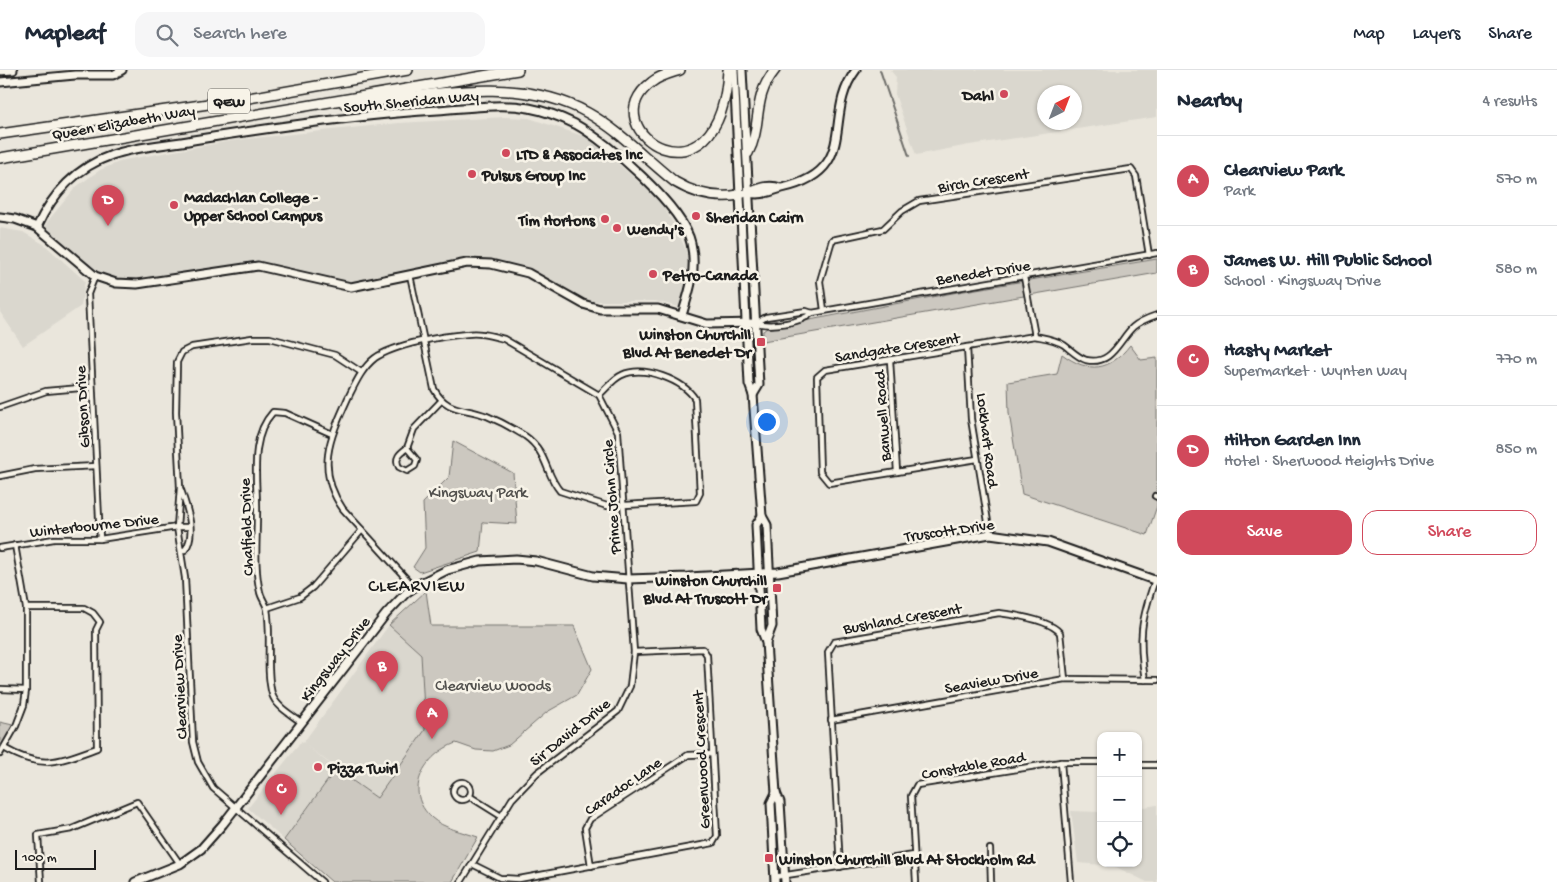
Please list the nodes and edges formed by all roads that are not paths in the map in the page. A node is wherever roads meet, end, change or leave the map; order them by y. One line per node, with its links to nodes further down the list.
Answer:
1 (12, 70): 8 (street)
2 (122, 70): 10 (street)
3 (404, 70): 13 (highway, Queen Elizabeth Way / QEW)
4 (518, 70): 12 (highway, Queen Elizabeth Way / QEW)
5 (680, 70): 9 (highway)
6 (775, 70): 14 (highway)
7 (856, 70): 16 (street)
8 (0, 71)
9 (735, 71): 14 (street); 17 (street)
10 (75, 73): 11 (street)
11 (0, 82)
12 (336, 102): 15 (highway, Queen Elizabeth Way / QEW); 17 (highway)
13 (0, 133)
14 (748, 153): 16 (street)
15 (0, 158)
16 (749, 193): 17 (street); 29 (street)
17 (739, 195): 30 (street)
18 (0, 217): 19 (street)
19 (37, 227): 23 (street); 27 (street, South Sheridan Way)
20 (1157, 253): 21 (street, Benedet Drive)
21 (1149, 255): 24 (street, Benedet Drive); 25 (street, Birch Crescent)
22 (410, 275): 23 (street); 27 (street); 32 (street)
23 (95, 276): 36 (street, Gibson Drive)
24 (1024, 277): 25 (street, Benedet Drive); 31 (street)
25 (824, 310): 26 (street, Benedet Drive)
26 (812, 313): 29 (street, Benedet Drive); 29 (street, Benedet Drive)
27 (682, 315): 30 (street)
28 (1157, 315): 31 (street, Sandgate Crescent)
29 (756, 322): 30 (street); 38 (street)
30 (745, 324): 38 (street)
31 (1035, 336): 33 (street, Sandgate Crescent)
32 (424, 342): 35 (street); 37 (street); 39 (street)
33 (968, 347): 34 (street, Sandgate Crescent); 43 (street, Lockhart Road)
34 (890, 360): 45 (street, Banwell Road); 45 (street, Sandgate Crescent)
35 (361, 372): 41 (street); 47 (street, Clearview Drive)
36 (92, 387): 40 (street); 44 (street, Gibson Drive)
37 (599, 395): 48 (street, Prince John Circle); 48 (street)
38 (753, 395): 49 (street)
39 (441, 401): 42 (street); 48 (street)
40 (0, 407)
41 (332, 434): 52 (street); 64 (street, Chalfield Drive)
42 (407, 448): 42 (street)
43 (977, 459): 45 (street, Sandgate Crescent); 53 (street, Lockhart Road)
44 (96, 466): 46 (street); 54 (street, Gibson Drive)
45 (897, 472)
46 (0, 476)
47 (180, 488): 50 (street, Clearview Drive); 51 (street, Clearview Drive)
48 (625, 506): 60 (street, Prince John Circle)
49 (762, 516): 58 (street); 59 (street)
50 (177, 527): 51 (street, Winterbourne Drive); 54 (street, Winterbourne Drive); 57 (street, Clearview Drive)
51 (190, 527): 57 (street, Clearview Drive)
52 (362, 530): 62 (street); 64 (street)
53 (990, 534): 59 (street, Truscott Drive); 61 (street, Truscott Drive)
54 (100, 539): 55 (street, Winterbourne Drive)
55 (16, 545): 56 (street, Winterbourne Drive); 63 (street)
56 (0, 548)
57 (181, 550): 83 (street, Clearview Drive)
58 (758, 572): 59 (street, Truscott Drive); 60 (street, Kingsway Drive); 65 (street)
59 (769, 572): 65 (street)
60 (628, 579): 62 (street, Kingsway Drive); 66 (street, Sir David Drive)
61 (1156, 581): 68 (street)
62 (414, 587): 73 (street, Kingsway Drive)
63 (26, 608): 71 (street); 74 (street)
64 (267, 608): 73 (street, Chalfield Drive)
65 (766, 642): 81 (street)
66 (634, 652): 76 (street, Greenwood Crescent); 84 (street, Sir David Drive)
67 (1065, 679): 68 (street, Seaview Drive); 72 (street, Seaview Drive); 72 (street, Bushland Crescent)
68 (1145, 680): 69 (street, Seaview Drive)
69 (1157, 680)
70 (0, 689): 71 (street)
71 (26, 690): 74 (street)
72 (831, 720): 90 (street, Bushland Crescent)
73 (302, 723): 83 (street, Kingsway Drive)
74 (4, 748): 75 (street)
75 (0, 754)
76 (712, 754): 89 (street, Caradoc Lane); 89 (street, Greenwood Crescent)
77 (1061, 762): 78 (street, Constable Road); 86 (street, Constable Road); 99 (street)
78 (1097, 762)
79 (1142, 765): 80 (street)
80 (1157, 765)
81 (776, 793): 91 (street); 92 (street)
82 (469, 796): 82 (street); 84 (street)
83 (236, 808): 87 (street, Kingsway Drive); 95 (street, Clearview Drive)
84 (501, 816): 88 (street, Sir David Drive)
85 (990, 849): 98 (street)
86 (914, 855): 90 (street); 97 (street, Constable Road)
87 (180, 864): 93 (street); 94 (street, Kingsway Drive)
88 (472, 864): 89 (street, Greenwood Crescent); 96 (street, Sir David Drive)
89 (591, 866)
90 (840, 867): 92 (street)
91 (775, 879): 92 (street)
92 (785, 879)
93 (41, 882)
94 (135, 882)
95 (322, 882)
96 (461, 882)
97 (916, 882)
98 (991, 882)
99 (1071, 882)

